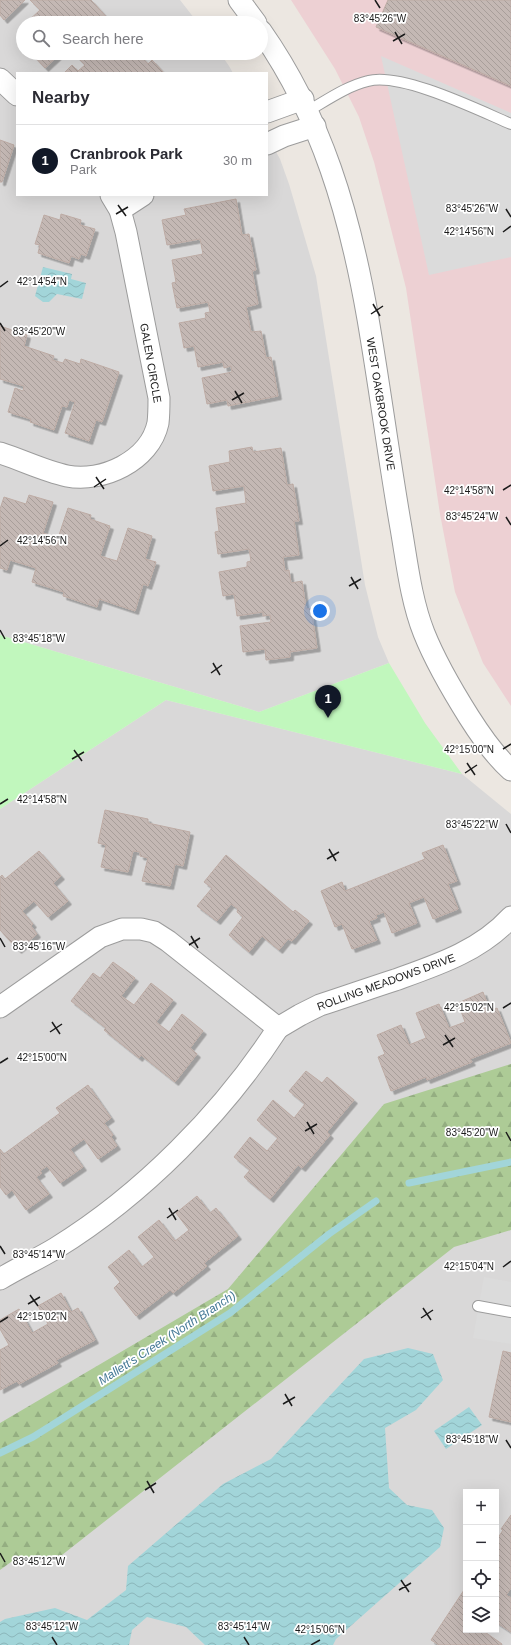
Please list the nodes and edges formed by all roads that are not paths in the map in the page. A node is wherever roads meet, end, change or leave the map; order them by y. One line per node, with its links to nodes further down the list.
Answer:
1 (239, 0): 2 (street)
2 (251, 16)
3 (268, 40): 7 (street, WEST OAKBROOK DRIVE)
4 (0, 79): 5 (street)
5 (16, 94)
6 (268, 112): 7 (street)
7 (308, 112): 8 (lane); 9 (street); 13 (street, WEST OAKBROOK DRIVE)
8 (511, 124)
9 (268, 144)
10 (139, 196): 11 (street)
11 (116, 202): 12 (street, GALEN CIRCLE)
12 (0, 453)
13 (511, 770)
14 (511, 917): 16 (street, ROLLING MEADOWS DRIVE)
15 (0, 1007): 16 (street)
16 (278, 1028): 17 (street, ROLLING MEADOWS DRIVE)
17 (0, 1279)
18 (478, 1306): 19 (lane)
19 (511, 1312)

